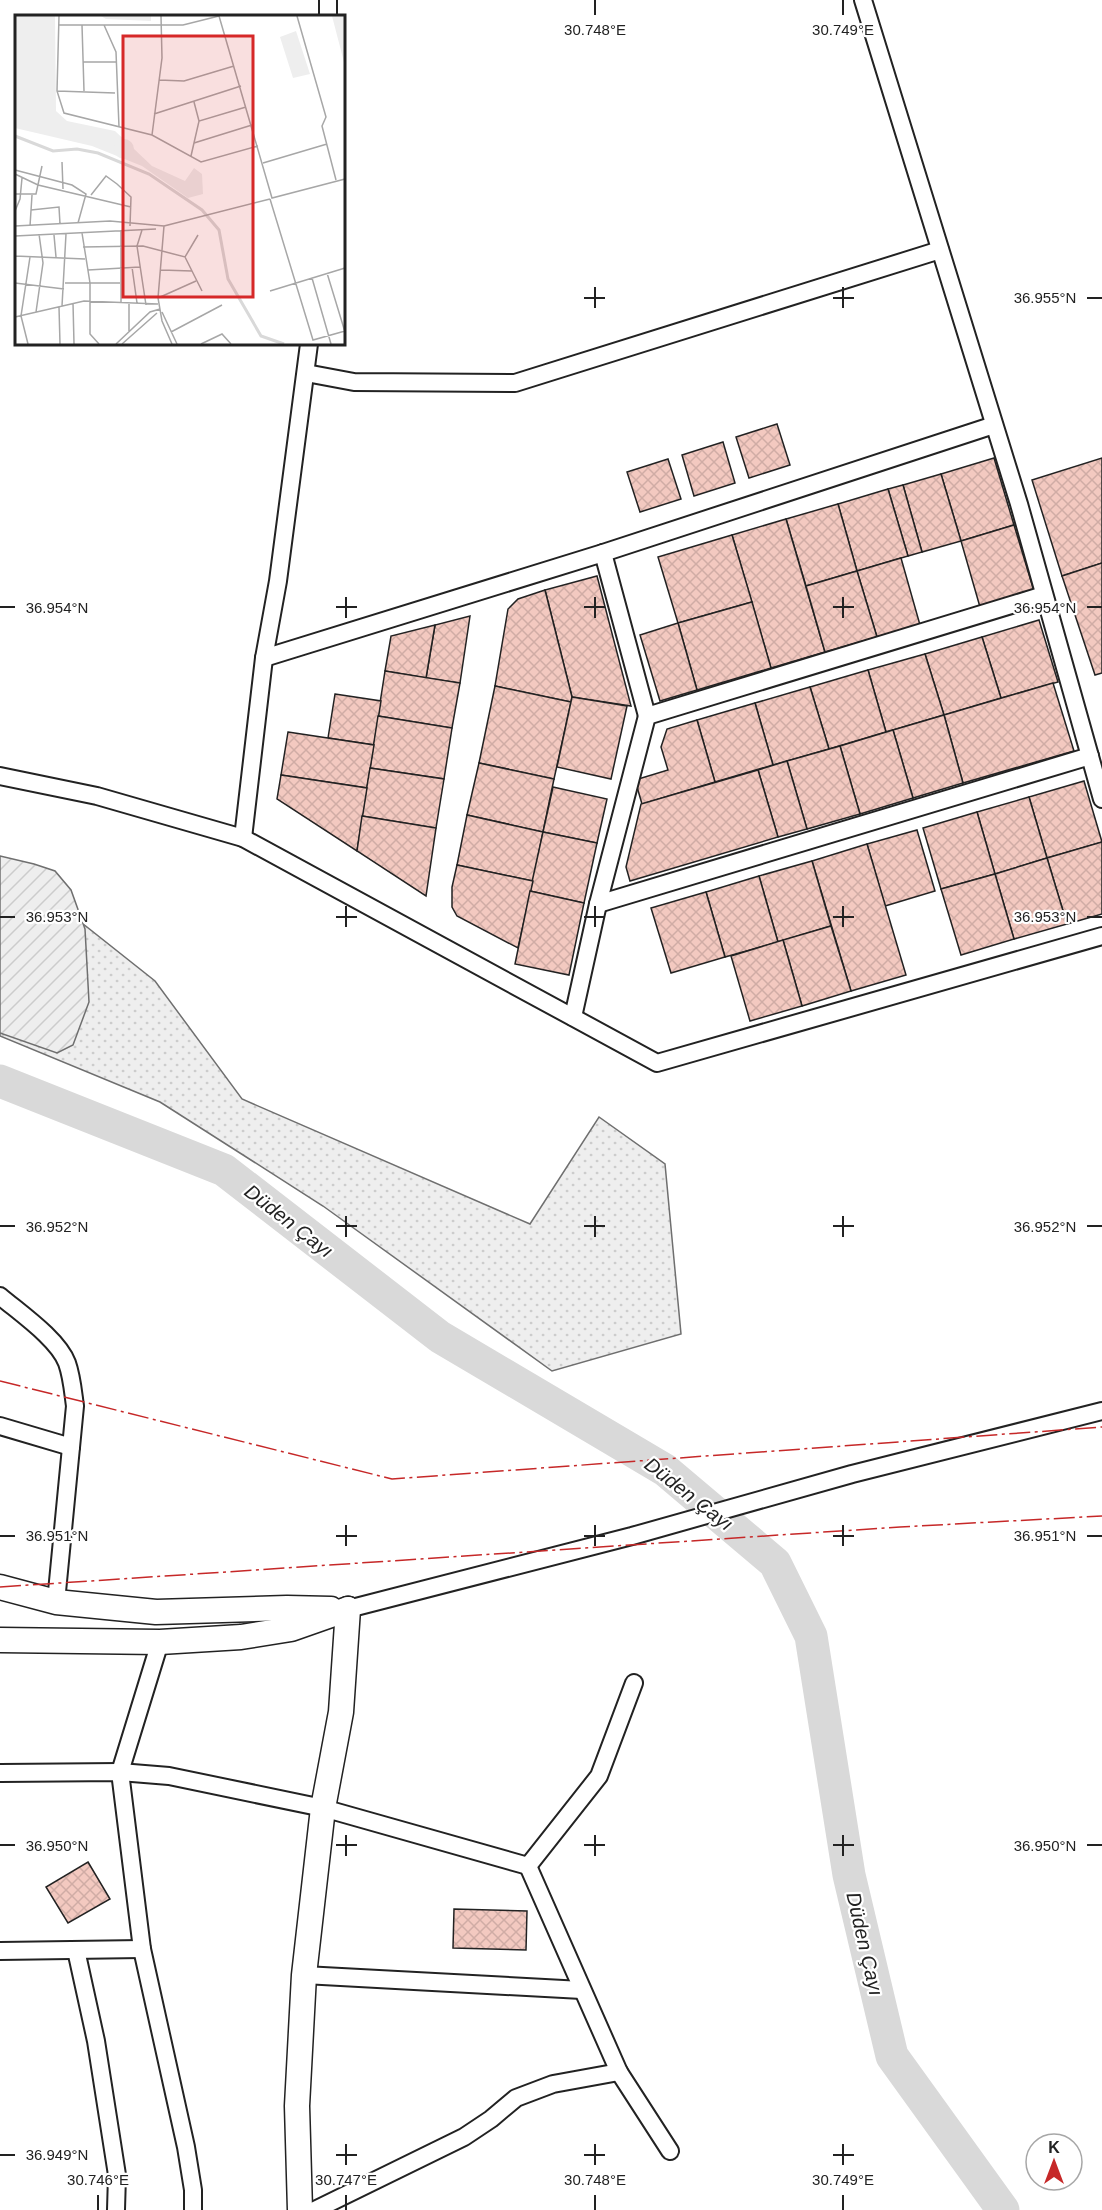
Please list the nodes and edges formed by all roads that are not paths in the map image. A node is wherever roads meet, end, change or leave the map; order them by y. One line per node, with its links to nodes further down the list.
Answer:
1 (863, 0): 2 (street)
2 (940, 250): 4 (street); 5 (street)
3 (309, 345): 4 (street)
4 (306, 373): 8 (street)
5 (994, 425): 6 (street); 7 (street)
6 (603, 553): 8 (street); 9 (street)
7 (1044, 595): 9 (street); 10 (street)
8 (264, 658): 13 (street)
9 (646, 716): 14 (street)
10 (1090, 756): 12 (street); 14 (street)
11 (0, 776): 13 (street)
12 (1102, 799)
13 (243, 838): 16 (street)
14 (598, 904): 16 (street)
15 (1102, 936): 16 (street)
16 (573, 1017)
17 (0, 1296): 20 (street)
18 (1102, 1411): 23 (street)
19 (0, 1426): 20 (street)
20 (71, 1447): 22 (street)
21 (0, 1587): 22 (main road)
22 (56, 1602): 23 (main road)
23 (348, 1609): 25 (main road); 29 (main road)
24 (0, 1640): 25 (main road)
25 (160, 1642): 27 (street)
26 (634, 1683): 30 (street)
27 (120, 1772): 28 (street); 29 (street); 31 (street)
28 (0, 1773)
29 (323, 1808): 30 (street); 34 (main road)
30 (528, 1866): 35 (street)
31 (142, 1949): 32 (street); 39 (street)
32 (76, 1950): 33 (street); 38 (street)
33 (0, 1951)
34 (304, 1975): 35 (street); 40 (main road)
35 (582, 1990): 36 (street)
36 (619, 2072): 37 (street); 41 (street)
37 (670, 2151)
38 (116, 2210)
39 (193, 2210)
40 (300, 2210)
41 (315, 2210)

